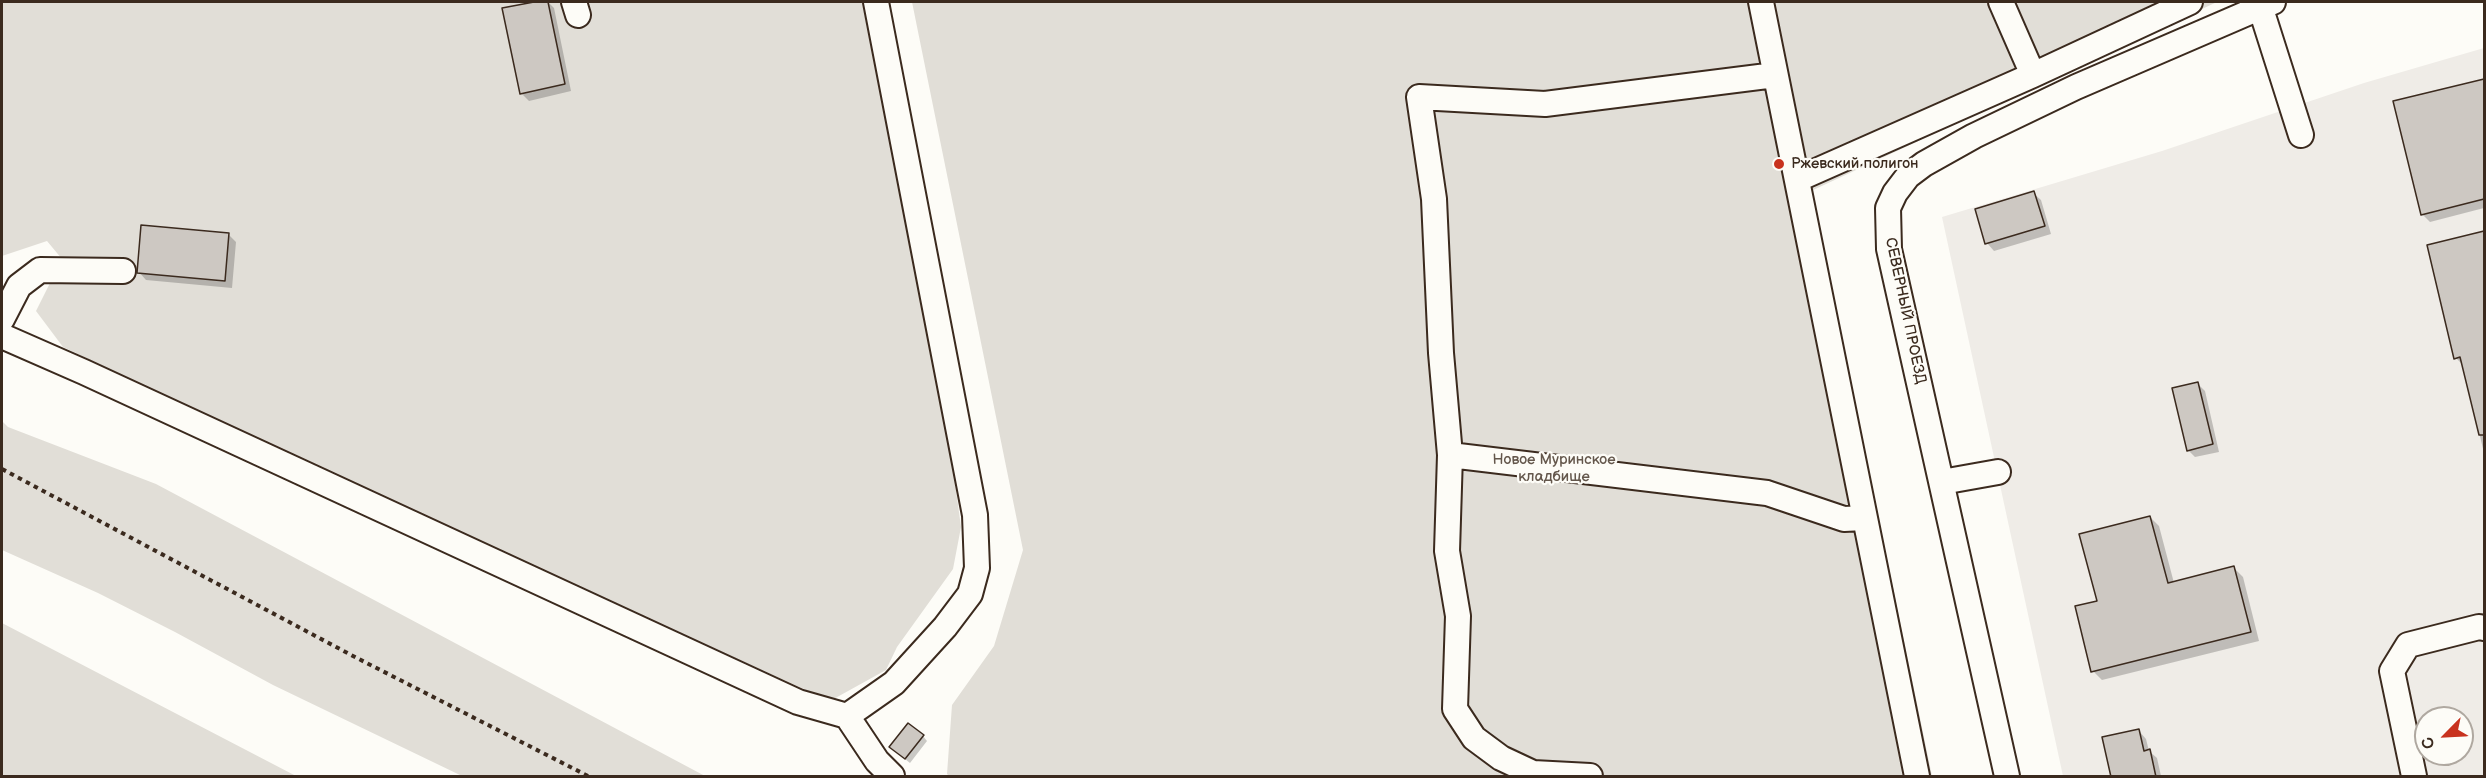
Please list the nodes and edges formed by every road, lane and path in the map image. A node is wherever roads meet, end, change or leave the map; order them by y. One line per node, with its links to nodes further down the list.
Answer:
1 (876, 2): 19 (street)
2 (1761, 2): 6 (street)
3 (2001, 2): 7 (street)
4 (2190, 2): 7 (street)
5 (2267, 4): 8 (street); 16 (street, СЕВЕРНЫЙ ПРОЕЗД)
6 (1775, 75): 9 (street); 13 (street)
7 (2033, 75): 9 (street)
8 (2301, 135)
9 (1798, 179): 17 (street)
10 (123, 271): 11 (street)
11 (2, 319)
12 (2, 336): 19 (street)
13 (1450, 455): 17 (street); 20 (street)
14 (2, 469): 21 (path)
15 (1998, 472): 16 (street)
16 (1942, 482): 25 (street, СЕВЕРНЫЙ ПРОЕЗД)
17 (1864, 518): 24 (street)
18 (2484, 628): 26 (street)
19 (847, 716): 22 (street)
20 (1533, 775): 23 (street)
21 (588, 777)
22 (892, 777)
23 (1590, 777)
24 (1917, 777)
25 (2007, 777)
26 (2414, 777)

